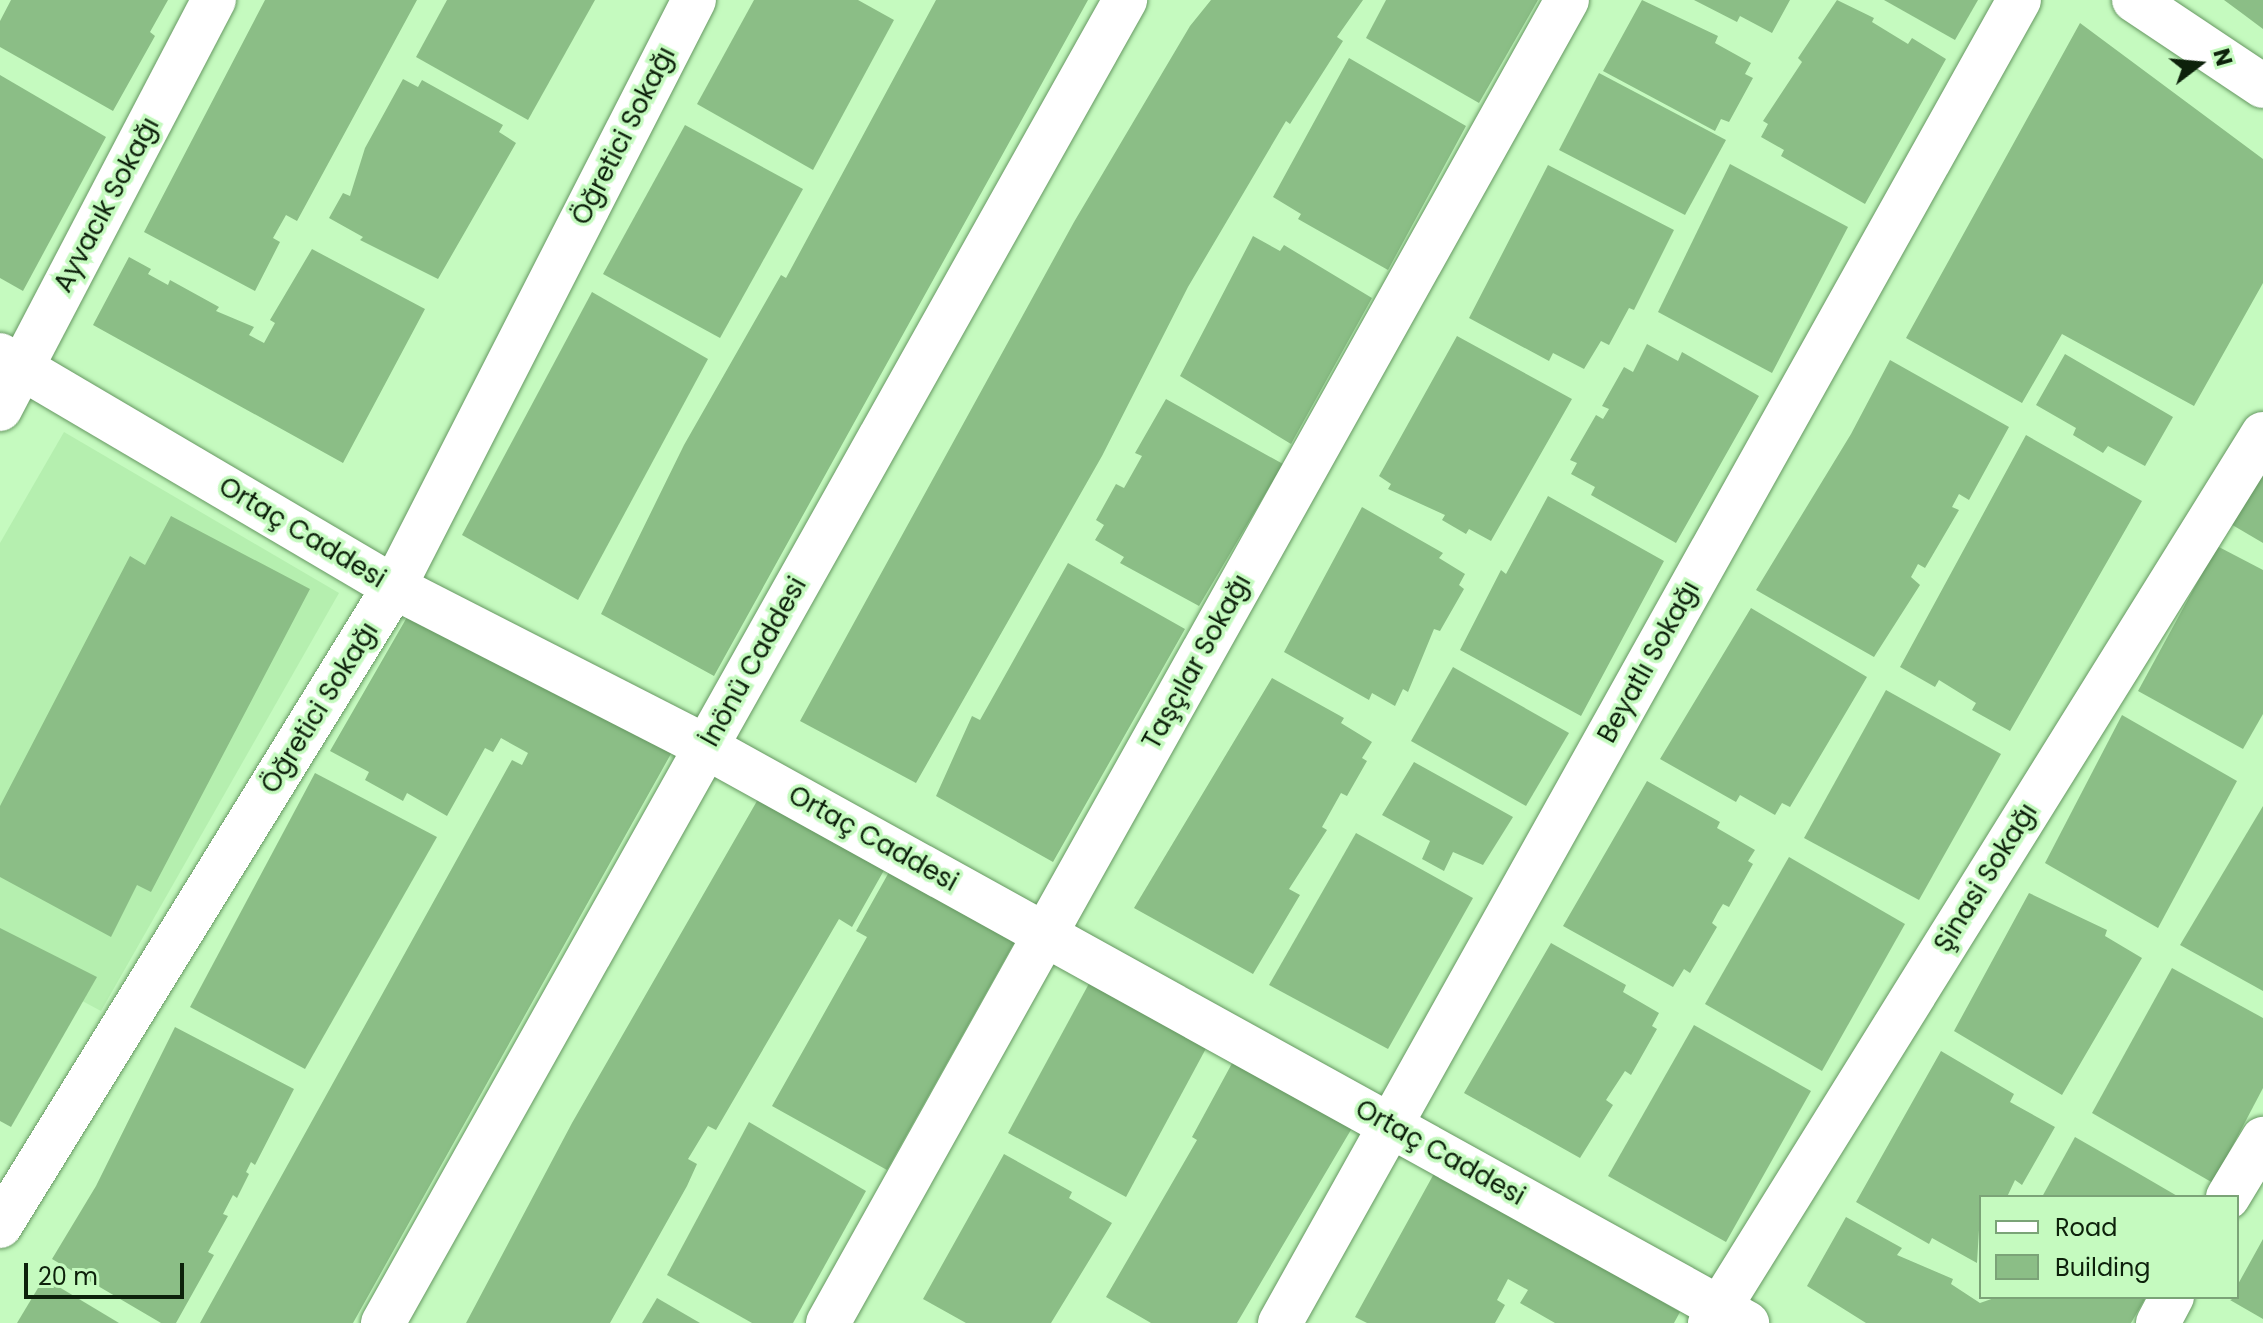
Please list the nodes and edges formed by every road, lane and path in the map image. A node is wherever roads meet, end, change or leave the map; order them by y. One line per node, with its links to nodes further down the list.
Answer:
1 (214, 0): 8 (street, Ayvacık Sokağı)
2 (694, 0): 11 (street, Öğretici Sokağı)
3 (1125, 0): 12 (street, İnönü Caddesi)
4 (1567, 0): 13 (street, Taşçılar Sokağı)
5 (2019, 0): 14 (street, Beyatlı Sokağı)
6 (2134, 0): 7 (street)
7 (2263, 86)
8 (11, 361): 9 (street, Ayvacık Sokağı); 11 (street, Ortaç Caddesi)
9 (0, 409)
10 (2263, 434): 19 (street, Şinasi Sokağı)
11 (394, 587): 12 (street, Ortaç Caddesi); 17 (street, Öğretici Sokağı)
12 (706, 747): 13 (street, Ortaç Caddesi); 20 (street, İnönü Caddesi)
13 (1045, 934): 14 (street, Ortaç Caddesi); 21 (street, Taşçılar Sokağı)
14 (1390, 1125): 19 (street, Ortaç Caddesi); 22 (street, Beyatlı Sokağı)
15 (2263, 1139): 16 (street)
16 (2229, 1195)
17 (0, 1226)
18 (2171, 1299): 23 (street)
19 (1725, 1318)
20 (383, 1323)
21 (828, 1323)
22 (1280, 1323)
23 (2158, 1323)

